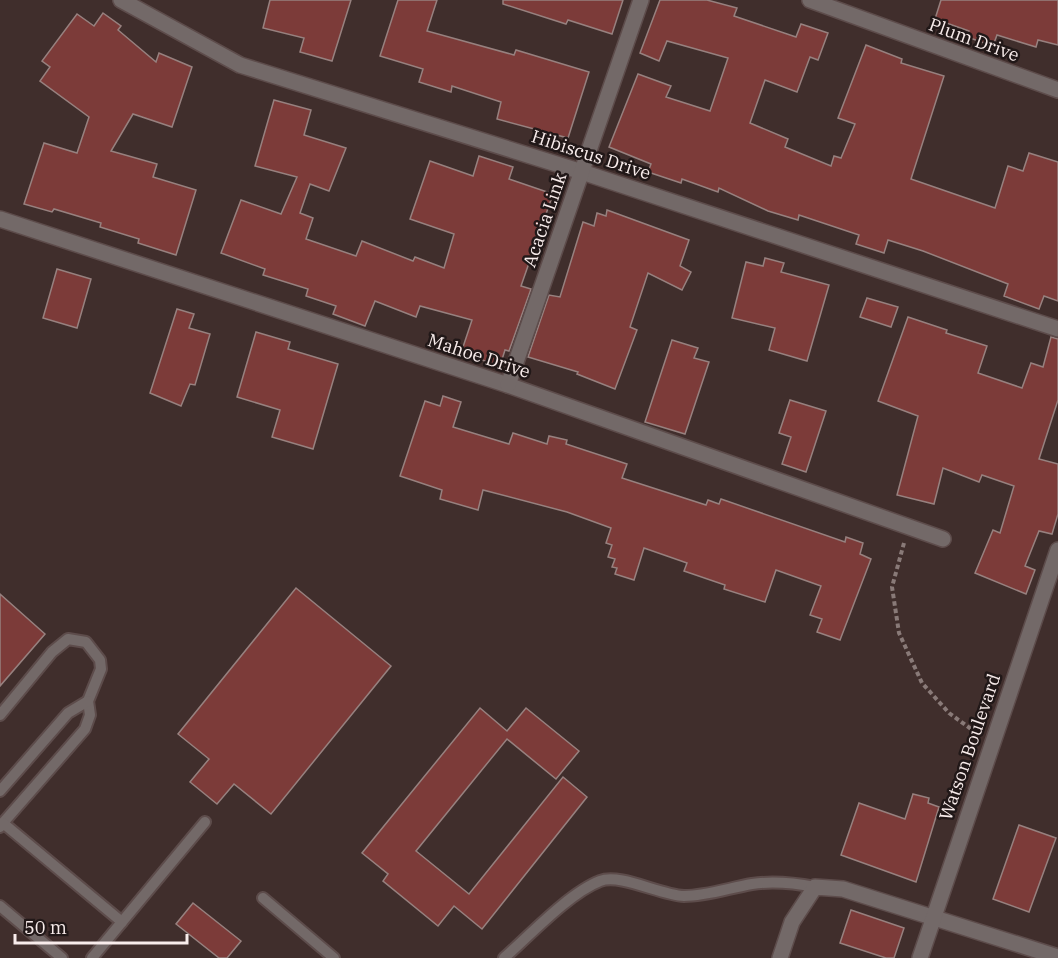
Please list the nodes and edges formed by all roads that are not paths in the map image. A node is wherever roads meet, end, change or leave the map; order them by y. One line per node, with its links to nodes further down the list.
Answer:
1 (121, 0): 5 (street, Hibiscus Drive)
2 (641, 0): 5 (street, Acacia Link)
3 (810, 0): 4 (street, Plum Drive)
4 (1058, 90)
5 (582, 172): 7 (street, Hibiscus Drive); 8 (street, Acacia Link)
6 (0, 219): 8 (street, Mahoe Drive)
7 (1058, 329)
8 (508, 385): 9 (street, Mahoe Drive)
9 (943, 539)
10 (1058, 550): 19 (street, Watson Boulevard)
11 (88, 701): 12 (lane); 13 (lane); 15 (lane)
12 (0, 716)
13 (0, 791)
14 (205, 822): 20 (lane)
15 (2, 825): 20 (lane)
16 (815, 887): 19 (street); 25 (lane); 26 (street)
17 (263, 898): 24 (lane)
18 (0, 906): 22 (lane)
19 (933, 916): 21 (street); 27 (street, Watson Boulevard)
20 (122, 922): 23 (lane)
21 (1058, 957)
22 (62, 958)
23 (92, 958)
24 (334, 958)
25 (504, 958)
26 (780, 958)
27 (920, 958)

